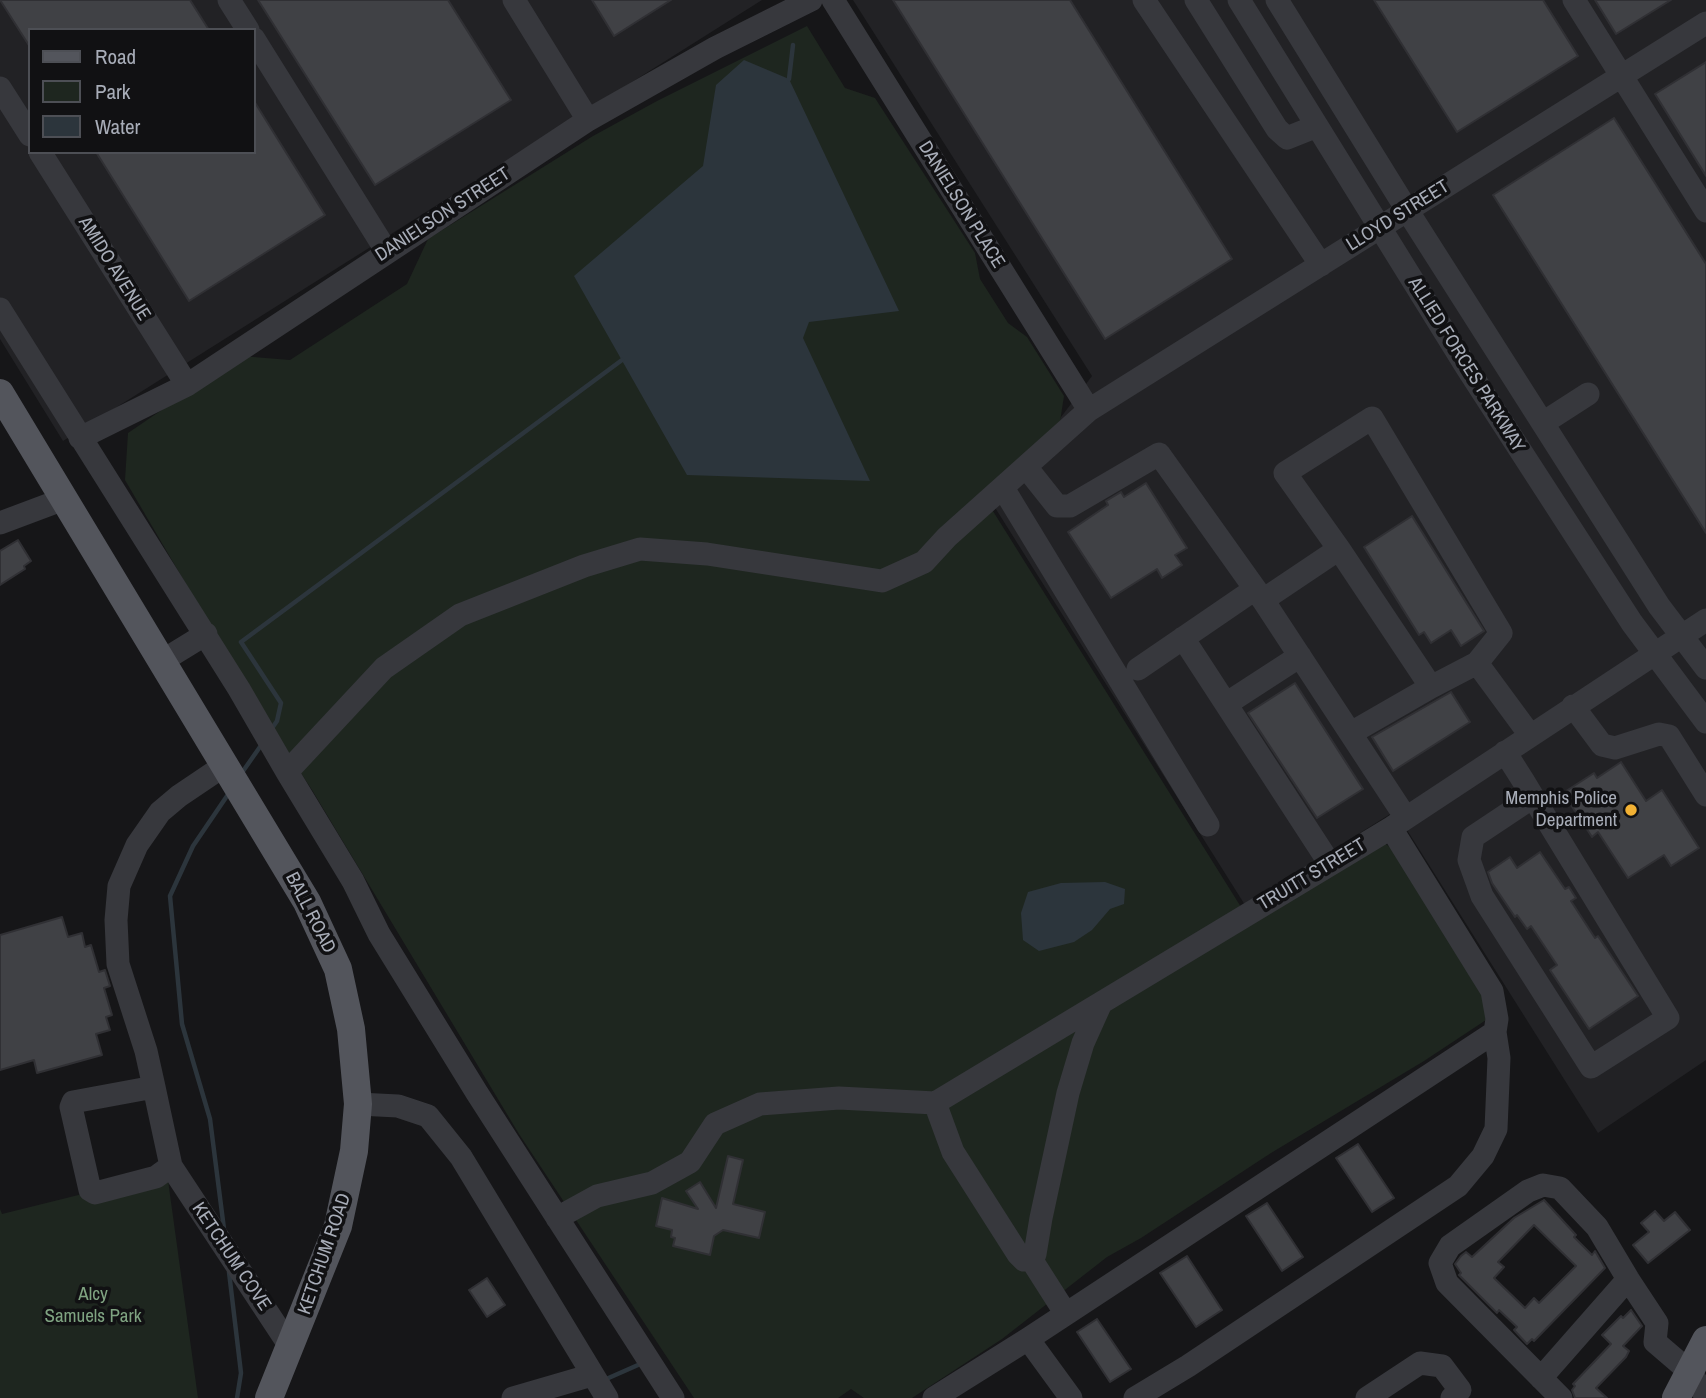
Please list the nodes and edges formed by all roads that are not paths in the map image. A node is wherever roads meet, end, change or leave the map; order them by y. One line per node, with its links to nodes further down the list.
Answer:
1 (229, 0): 11 (street)
2 (514, 0): 15 (street)
3 (811, 0): 15 (street, DANIELSON STREET)
4 (833, 0): 28 (street, DANIELSON PLACE)
5 (1144, 0): 23 (street)
6 (1196, 0): 16 (street)
7 (1239, 0): 16 (street, ALLIED FORCES PARKWAY)
8 (1277, 0): 19 (street, ALLIED FORCES PARKWAY)
9 (1574, 0): 13 (street)
10 (1706, 23): 13 (street, LLOYD STREET)
11 (247, 28)
12 (256, 42): 22 (street)
13 (1622, 76): 19 (street, LLOYD STREET); 20 (street)
14 (0, 88): 17 (street)
15 (588, 120): 22 (street, DANIELSON STREET)
16 (1317, 126): 21 (street, ALLIED FORCES PARKWAY)
17 (28, 132)
18 (41, 154): 25 (street, AMIDO AVENUE)
19 (1407, 210): 21 (street, LLOYD STREET); 29 (street, ALLIED FORCES PARKWAY)
20 (1706, 211)
21 (1380, 228): 23 (street, LLOYD STREET); 41 (street, ALLIED FORCES PARKWAY)
22 (387, 252): 25 (street, DANIELSON STREET)
23 (1321, 265): 28 (street, LLOYD STREET)
24 (0, 309): 30 (street)
25 (187, 385): 30 (street, DANIELSON STREET)
26 (0, 393): 33 (main road, BALL ROAD)
27 (1588, 394): 29 (street)
28 (1089, 410): 31 (street, LLOYD STREET)
29 (1543, 423): 39 (street, ALLIED FORCES PARKWAY)
30 (79, 438): 38 (street)
31 (1026, 467): 32 (street, LLOYD STREET); 36 (street)
32 (1003, 488): 54 (street, LLOYD STREET); 59 (street)
33 (64, 499): 34 (street); 43 (main road, BALL ROAD)
34 (0, 523)
35 (1339, 549): 36 (street); 44 (street); 47 (street)
36 (1259, 595): 40 (street); 42 (street)
37 (1706, 620): 39 (street, TRUITT STREET)
38 (206, 634): 43 (street); 54 (street)
39 (1681, 636): 41 (street, TRUITT STREET); 45 (street, ALLIED FORCES PARKWAY)
40 (1183, 638): 46 (street); 48 (street)
41 (1653, 653): 49 (street, TRUITT STREET); 50 (street, ALLIED FORCES PARKWAY)
42 (1300, 656): 48 (street); 51 (street)
43 (162, 661): 55 (main road, BALL ROAD)
44 (1477, 663): 47 (street); 52 (street)
45 (1706, 668)
46 (1138, 669)
47 (1430, 687): 51 (street)
48 (1226, 704): 60 (street)
49 (1573, 706): 52 (street, TRUITT STREET); 56 (street)
50 (1706, 722)
51 (1351, 733): 58 (street)
52 (1530, 736): 53 (street, TRUITT STREET)
53 (1505, 752): 57 (street); 58 (street, TRUITT STREET)
54 (287, 772): 67 (street)
55 (231, 776): 63 (street); 65 (main road, BALL ROAD)
56 (1706, 795)
57 (1533, 797): 57 (street)
58 (1399, 823): 60 (street, TRUITT STREET); 62 (street)
59 (1208, 825)
60 (1330, 864): 61 (street, TRUITT STREET)
61 (1101, 1003): 64 (street, TRUITT STREET); 68 (street)
62 (1495, 1032): 70 (street); 83 (street)
63 (154, 1087): 66 (street); 66 (street)
64 (935, 1102): 67 (street); 68 (street)
65 (358, 1104): 73 (main road, KETCHUM ROAD); 76 (street)
66 (171, 1166): 73 (street, KETCHUM COVE)
67 (557, 1218): 80 (street)
68 (1031, 1259): 70 (street)
69 (1628, 1279): 74 (street); 75 (street); 75 (street)
70 (1066, 1314): 71 (street)
71 (1028, 1339): 81 (street); 82 (street)
72 (1706, 1339): 74 (main road)
73 (291, 1348): 78 (main road, KETCHUM ROAD)
74 (1690, 1372): 77 (street); 87 (main road)
75 (1541, 1378): 86 (street)
76 (600, 1387): 79 (street)
77 (1706, 1396)
78 (269, 1398)
79 (513, 1398)
80 (673, 1398)
81 (934, 1398)
82 (1071, 1398)
83 (1135, 1398)
84 (1367, 1398): 85 (street)
85 (1452, 1398)
86 (1561, 1398)
87 (1676, 1398)

